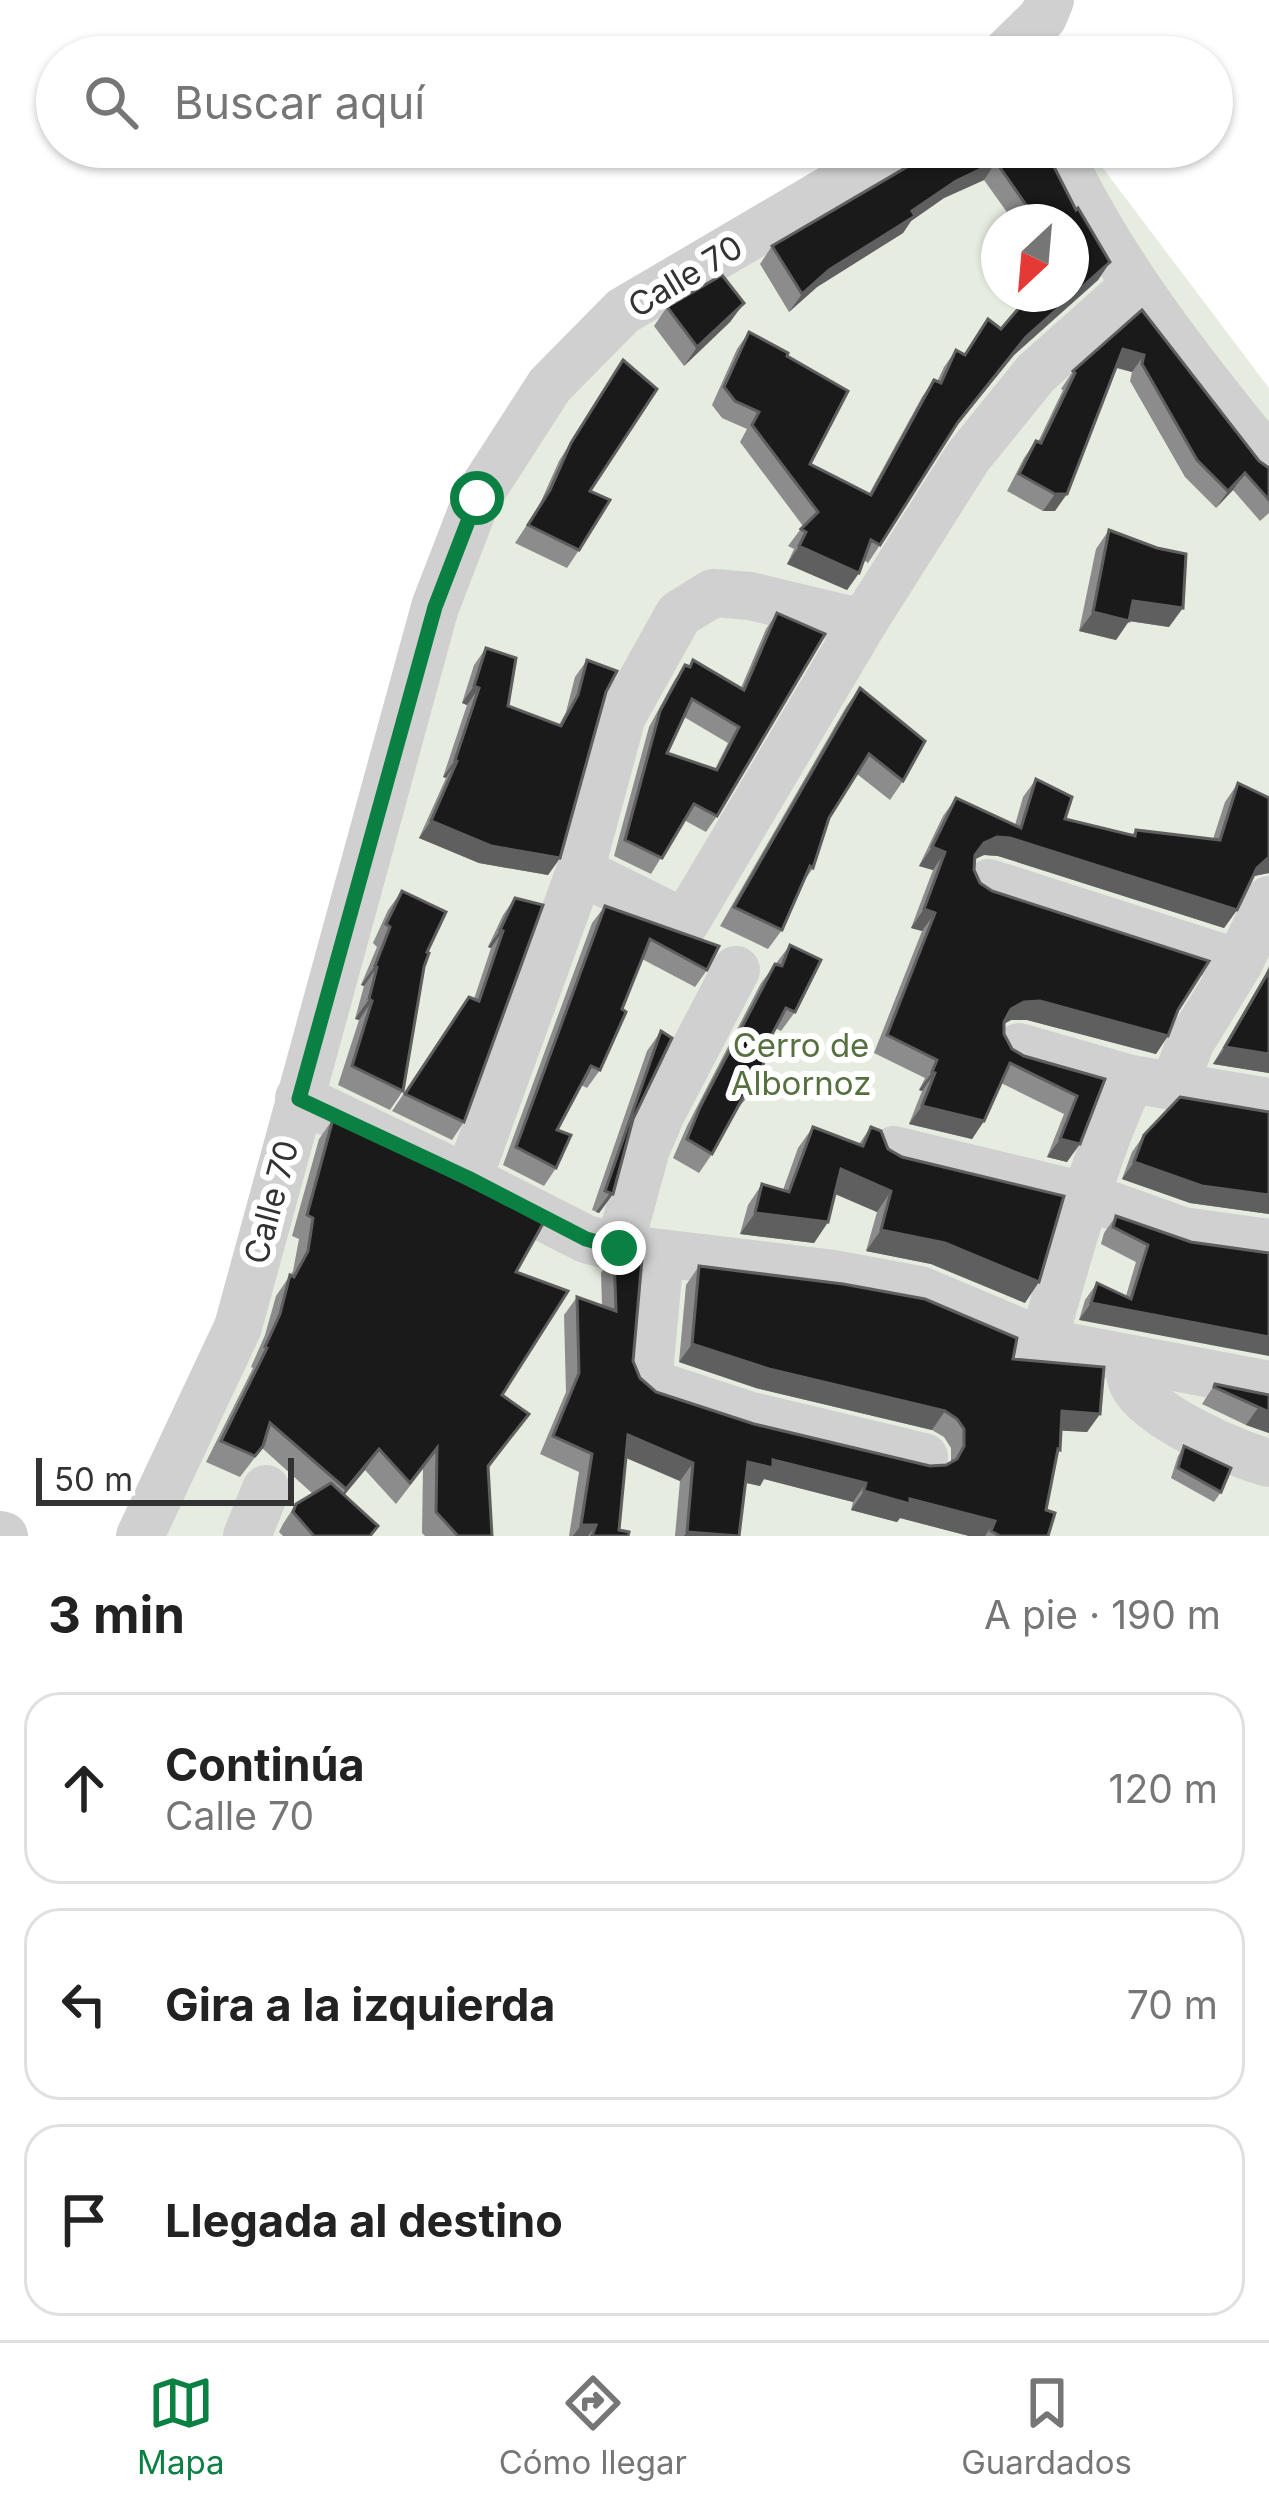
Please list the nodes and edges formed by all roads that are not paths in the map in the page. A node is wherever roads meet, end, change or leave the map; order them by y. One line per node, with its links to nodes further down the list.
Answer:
1 (1050, 0): 2 (street)
2 (1028, 36)
3 (866, 168): 15 (street, Calle 70)
4 (1066, 168): 5 (street)
5 (1136, 285): 6 (street); 7 (street)
6 (1269, 460)
7 (863, 623): 8 (street); 8 (street)
8 (580, 871): 18 (street)
9 (989, 883): 11 (street)
10 (1269, 900): 11 (street)
11 (1239, 963): 14 (street)
12 (736, 970): 21 (street)
13 (1019, 1048): 14 (street)
14 (1152, 1083): 16 (street); 19 (street)
15 (299, 1099): 18 (street); 28 (street, Calle 70)
16 (1269, 1102)
17 (893, 1150): 19 (street)
18 (468, 1178): 21 (street)
19 (1085, 1196): 20 (street); 22 (street)
20 (1269, 1243)
21 (639, 1251): 22 (street); 25 (street)
22 (1042, 1342): 23 (street)
23 (1132, 1360): 24 (street); 26 (street)
24 (1269, 1385)
25 (924, 1457)
26 (1269, 1463)
27 (266, 1489): 29 (street)
28 (140, 1536)
29 (247, 1536)

